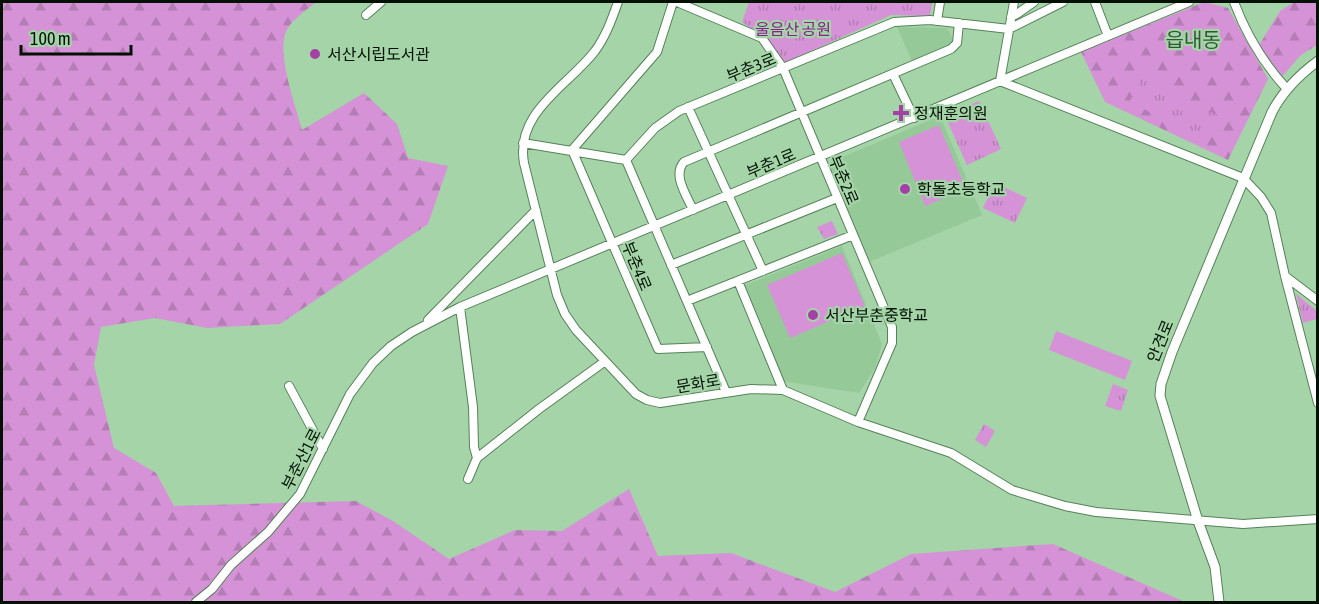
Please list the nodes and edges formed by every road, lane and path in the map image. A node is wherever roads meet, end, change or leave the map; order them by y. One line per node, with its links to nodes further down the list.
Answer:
1 (381, 2): 11 (street)
2 (618, 2): 25 (street, 문화로)
3 (675, 2): 18 (street, 부춘2로); 26 (street)
4 (939, 2): 13 (street)
5 (1014, 2): 12 (street)
6 (1034, 2): 12 (street)
7 (1063, 2): 15 (street)
8 (1095, 2): 16 (street)
9 (1189, 2): 16 (street, 부춘1로)
10 (1234, 2): 21 (street)
11 (366, 15)
12 (1011, 17): 15 (street)
13 (937, 21): 14 (street, 부춘3로); 18 (street, 부춘3로)
14 (959, 23): 15 (street, 부춘3로); 19 (street)
15 (1009, 29): 20 (street)
16 (1108, 36): 20 (street, 부춘1로)
17 (1317, 61): 21 (main road, 안견로)
18 (783, 68): 22 (street, 부춘3로); 23 (street, 부춘2로)
19 (893, 74): 23 (street); 24 (street)
20 (1000, 81): 24 (street, 부춘1로); 30 (street)
21 (1287, 89): 30 (main road, 안견로)
22 (688, 107): 27 (street); 29 (street, 부춘3로)
23 (801, 112): 27 (street); 28 (street, 부춘2로)
24 (914, 118): 28 (street, 부춘1로)
25 (523, 143): 26 (street); 33 (street, 문화로)
26 (572, 150): 29 (street); 38 (street, 부춘4로)
27 (709, 152): 31 (street); 34 (street)
28 (820, 157): 31 (street, 부춘1로); 32 (street, 부춘2로)
29 (626, 160): 35 (street)
30 (1243, 178): 42 (street); 59 (main road, 안견로)
31 (728, 195): 34 (street, 부춘1로); 36 (street)
32 (837, 198): 36 (street); 37 (street, 부춘2로)
33 (536, 210): 40 (street, 문화로); 47 (street, 부춘산1로)
34 (693, 210): 35 (street, 부춘1로)
35 (654, 226): 38 (street, 부춘1로); 39 (street)
36 (747, 235): 39 (street); 41 (street)
37 (852, 235): 41 (street); 54 (street, 부춘2로)
38 (613, 243): 40 (street, 부춘1로); 48 (street, 부춘4로)
39 (671, 265): 44 (street)
40 (551, 269): 46 (street, 부춘산1로); 49 (street, 문화로)
41 (763, 271): 43 (street)
42 (1285, 276): 45 (street); 53 (street)
43 (738, 281): 44 (street); 51 (street)
44 (687, 301): 48 (street)
45 (1317, 301)
46 (460, 307): 47 (street, 부춘산1로); 56 (street)
47 (423, 325): 55 (street, 부춘산1로)
48 (707, 347): 52 (street)
49 (604, 362): 52 (street, 문화로); 56 (street)
50 (290, 386): 55 (street)
51 (783, 390): 52 (street, 문화로); 54 (street, 문화로)
52 (726, 392)
53 (1317, 403)
54 (858, 422): 59 (street, 문화로)
55 (323, 448): 60 (street, 부춘산1로)
56 (477, 458): 57 (street)
57 (468, 479)
58 (1317, 519): 59 (street)
59 (1198, 521): 61 (main road, 안견로)
60 (196, 602)
61 (1219, 603)

